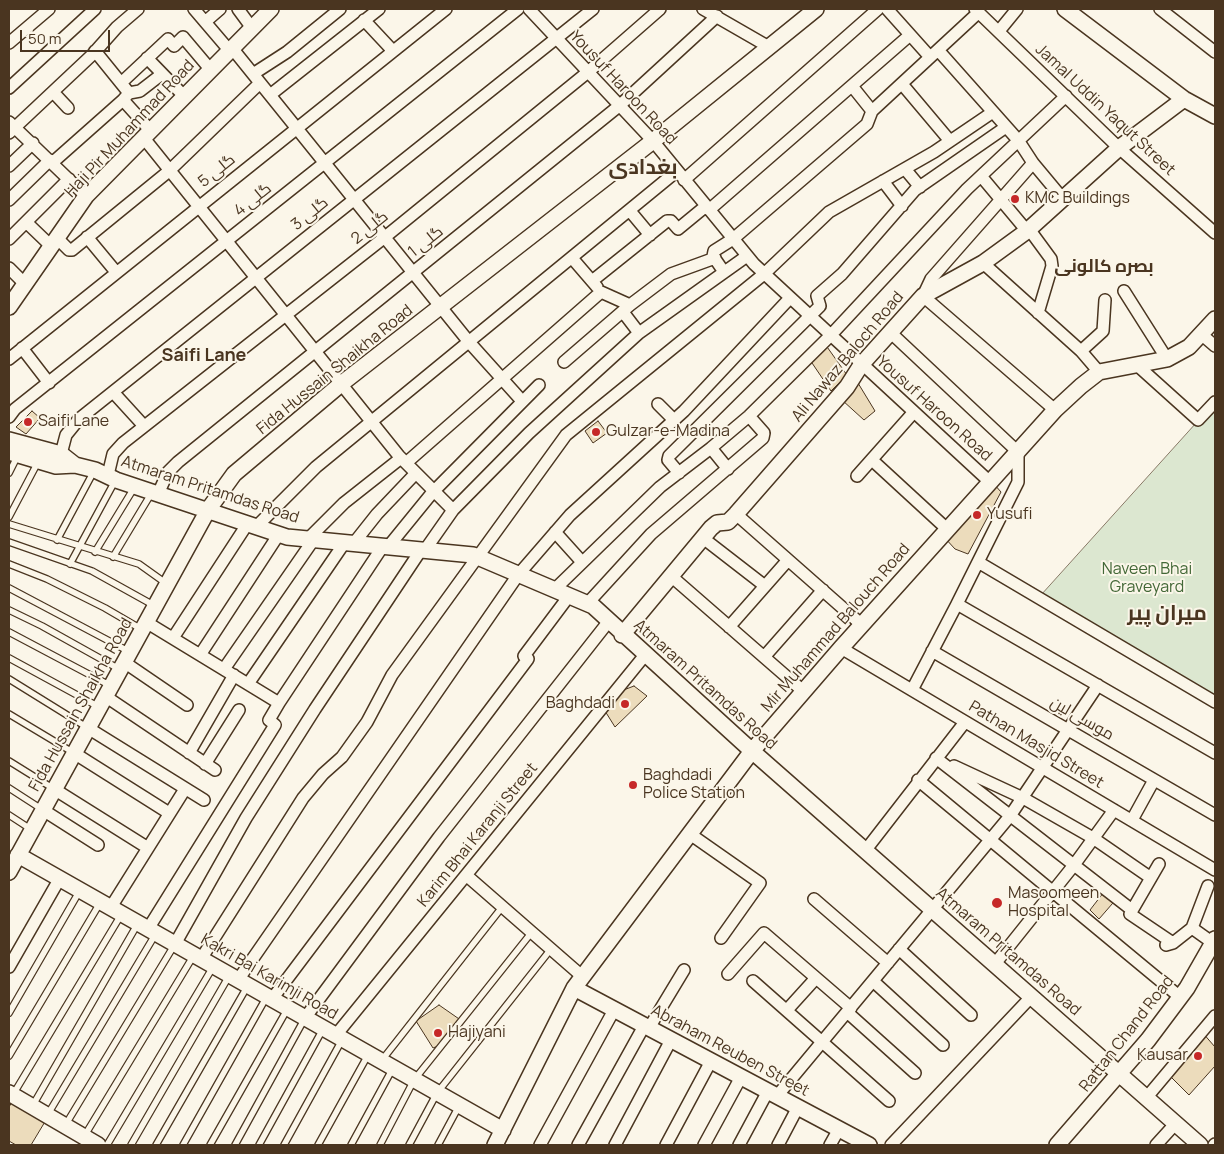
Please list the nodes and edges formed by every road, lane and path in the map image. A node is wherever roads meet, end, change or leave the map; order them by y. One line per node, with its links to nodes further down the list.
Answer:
1 (49, 9): 30 (street)
2 (95, 9): 45 (street)
3 (138, 9): 34 (street)
4 (194, 9): 25 (street)
5 (220, 9): 25 (street)
6 (238, 9): 26 (street)
7 (271, 9): 26 (street, Haji Pir Muhammad Road)
8 (340, 9): 41 (street)
9 (379, 9): 24 (street)
10 (446, 9): 33 (street, گلی 5)
11 (518, 9): 67 (street, گلی 4)
12 (529, 9): 29 (street, Yousuf Haroon Road)
13 (593, 9): 29 (street, گلی 3)
14 (660, 9): 39 (street, گلی 2)
15 (703, 9): 23 (street)
16 (878, 9): 72 (street)
17 (887, 9): 28 (street)
18 (1017, 9): 27 (street)
19 (1065, 9): 51 (street)
20 (1160, 9): 35 (street)
21 (810, 11): 31 (street, Fida Hussain Shaikha Road)
22 (977, 11): 27 (street, Jamal Uddin Yaqut Street); 36 (street)
23 (717, 16): 31 (street); 52 (street, گلی 1)
24 (364, 20): 33 (street); 48 (street)
25 (205, 22): 32 (street)
26 (252, 28): 32 (street, Haji Pir Muhammad Road)
27 (998, 31): 50 (street, Jamal Uddin Yaqut Street)
28 (910, 35): 36 (street); 44 (street)
29 (556, 39): 39 (street, Yousuf Haroon Road); 81 (street, گلی 3)
30 (9, 43)
31 (769, 47): 62 (street, Fida Hussain Shaikha Road)
32 (230, 49): 38 (street, Haji Pir Muhammad Road); 41 (street)
33 (393, 51): 59 (street, گلی 5)
34 (95, 52): 42 (street); 46 (street)
35 (1215, 52)
36 (934, 54): 43 (street); 55 (street)
37 (147, 58): 38 (street); 40 (street); 42 (street)
38 (210, 69): 47 (street, Haji Pir Muhammad Road)
39 (588, 72): 52 (street, Yousuf Haroon Road); 90 (street, گلی 2)
40 (162, 74): 47 (street); 49 (street)
41 (257, 78): 48 (street); 71 (street)
42 (121, 83): 49 (street)
43 (902, 84): 54 (street); 63 (street)
44 (852, 86): 54 (street); 84 (street)
45 (9, 88)
46 (53, 92): 53 (street); 58 (street)
47 (184, 95): 60 (street, Haji Pir Muhammad Road)
48 (270, 95): 59 (street)
49 (126, 96): 60 (street); 66 (street)
50 (1066, 96): 61 (street); 65 (street, Jamal Uddin Yaqut Street)
51 (1184, 99): 56 (street); 65 (street, Ali Nawaz Baloch Road)
52 (619, 106): 62 (street, Yousuf Haroon Road); 103 (street, گلی 1)
53 (68, 108)
54 (872, 111): 93 (street)
55 (993, 112): 57 (street); 63 (street)
56 (1215, 116)
57 (1006, 126): 61 (street); 76 (street)
58 (11, 127): 64 (street)
59 (297, 128): 67 (street); 83 (street, گلی 5)
60 (146, 133): 71 (street); 77 (street, Haji Pir Muhammad Road)
61 (1018, 140): 68 (street); 73 (street)
62 (653, 141): 72 (street, Yousuf Haroon Road); 114 (street, Fida Hussain Shaikha Road)
63 (950, 141): 70 (street)
64 (33, 143): 66 (street); 69 (street)
65 (1119, 148): 79 (street, Ali Nawaz Baloch Road); 88 (street, Jamal Uddin Yaqut Street)
66 (51, 161): 74 (street); 80 (street)
67 (326, 163): 81 (street); 95 (street, گلی 4)
68 (1033, 163): 78 (street); 79 (street)
69 (9, 166)
70 (905, 168): 75 (street); 76 (street)
71 (169, 171): 83 (street); 91 (street)
72 (681, 175): 84 (street, Yousuf Haroon Road); 85 (street)
73 (981, 176): 78 (street); 123 (street)
74 (69, 179): 77 (street); 86 (street)
75 (883, 181): 82 (street); 104 (street)
76 (920, 187): 82 (street)
77 (86, 196): 94 (street, Haji Pir Muhammad Road)
78 (1000, 198): 87 (street); 110 (street)
79 (1063, 199): 87 (street, Ali Nawaz Baloch Road)
80 (9, 200)
81 (355, 200): 90 (street); 105 (street, گلی 3)
82 (902, 206): 118 (street)
83 (198, 207): 95 (street); 101 (street, گلی 5)
84 (708, 208): 89 (street); 93 (street, Yousuf Haroon Road)
85 (630, 211): 89 (street); 97 (street)
86 (26, 222): 92 (street); 94 (street)
87 (1028, 230): 99 (street, Ali Nawaz Baloch Road); 116 (street)
88 (1215, 233)
89 (650, 235): 106 (street)
90 (385, 236): 103 (street); 117 (street, گلی 2)
91 (87, 237): 94 (street); 101 (street)
92 (9, 239)
93 (733, 239): 96 (street, Yousuf Haroon Road); 98 (street)
94 (54, 242): 107 (street, Haji Pir Muhammad Road)
95 (226, 243): 105 (street); 136 (street, گلی 4)
96 (747, 256): 102 (street); 104 (street, Yousuf Haroon Road)
97 (572, 258): 106 (street); 124 (street)
98 (715, 258): 102 (street); 115 (street)
99 (983, 263): 110 (street, Ali Nawaz Baloch Road); 116 (street)
100 (9, 268): 107 (street)
101 (116, 272): 126 (street, گلی 5)
102 (724, 272): 121 (street)
103 (414, 273): 114 (street); 127 (street, گلی 1)
104 (764, 274): 111 (street, Yousuf Haroon Road); 188 (street)
105 (256, 278): 117 (street); 139 (street, گلی 3)
106 (592, 281): 109 (street)
107 (25, 284): 113 (street, Haji Pir Muhammad Road)
108 (1124, 291): 130 (street)
109 (601, 292): 115 (street); 135 (street)
110 (923, 296): 120 (street, Ali Nawaz Baloch Road); 143 (street)
111 (790, 298): 118 (street, Yousuf Haroon Road); 147 (street)
112 (1105, 300): 128 (street)
113 (9, 307)
114 (442, 307): 124 (street); 137 (street, Fida Hussain Shaikha Road)
115 (626, 308): 121 (street); 131 (street)
116 (1038, 313): 128 (street)
117 (286, 315): 127 (street); 149 (street, گلی 2)
118 (810, 317): 123 (street, Yousuf Haroon Road); 162 (street)
119 (1215, 319): 122 (street)
120 (890, 332): 132 (street, Ali Nawaz Baloch Road); 152 (street)
121 (639, 333): 170 (street)
122 (1201, 334): 125 (street); 130 (street)
123 (830, 336): 132 (street, Yousuf Haroon Road); 145 (street)
124 (469, 342): 135 (street); 148 (street)
125 (1215, 346)
126 (22, 348): 129 (street, گلی 5); 136 (street)
127 (314, 351): 137 (street); 168 (street, گلی 1)
128 (1081, 351): 134 (street)
129 (9, 358)
130 (1167, 359): 133 (street)
131 (564, 362)
132 (861, 365): 144 (street, Yousuf Haroon Road); 171 (street, Ali Nawaz Baloch Road)
133 (1138, 366): 134 (street); 141 (street)
134 (1099, 372): 143 (street, Mir Muhammad Balouch Road)
135 (503, 378): 140 (street); 156 (street)
136 (49, 383): 146 (street, گلی 4)
137 (341, 384): 148 (street); 169 (street, Fida Hussain Shaikha Road)
138 (539, 385): 140 (street)
139 (113, 392): 149 (street); 154 (street, گلی 3)
140 (522, 401): 167 (street)
141 (1215, 402)
142 (658, 404): 147 (street)
143 (1055, 410): 152 (street, Mir Muhammad Balouch Road)
144 (914, 413): 157 (street); 165 (street, Yousuf Haroon Road)
145 (749, 416): 151 (street); 159 (street)
146 (9, 417)
147 (674, 420): 176 (street)
148 (372, 422): 156 (street); 174 (street)
149 (144, 426): 163 (street, گلی 2)
150 (9, 440): 154 (street, Atmaram Pritamdas Road)
151 (711, 448): 159 (street); 162 (street)
152 (1018, 452): 165 (street, Mir Muhammad Balouch Road); 191 (street)
153 (13, 453): 155 (street, Atmaram Pritamdas Road); 160 (lane)
154 (61, 454): 158 (street, Atmaram Pritamdas Road)
155 (39, 460): 158 (street, Atmaram Pritamdas Road); 172 (lane)
156 (403, 460): 161 (street); 179 (street)
157 (872, 460): 164 (street); 175 (street)
158 (75, 466): 163 (street, Atmaram Pritamdas Road)
159 (728, 469): 202 (street)
160 (9, 473)
161 (416, 473): 167 (street); 182 (street)
162 (679, 473): 190 (street)
163 (106, 475): 166 (street, Atmaram Pritamdas Road); 180 (lane); 183 (lane)
164 (857, 476)
165 (991, 483): 175 (street, Mir Muhammad Balouch Road)
166 (135, 486): 168 (street, Atmaram Pritamdas Road); 186 (lane)
167 (434, 491): 170 (street); 184 (street)
168 (155, 493): 169 (street, Atmaram Pritamdas Road); 187 (lane)
169 (208, 510): 174 (street, Atmaram Pritamdas Road); 196 (street, Fida Hussain Shaikha Road)
170 (454, 510): 185 (street)
171 (736, 514): 178 (street, Ali Nawaz Baloch Road); 189 (street)
172 (9, 517)
173 (9, 524): 180 (lane)
174 (252, 525): 177 (street, Atmaram Pritamdas Road); 212 (street)
175 (947, 529): 207 (street, Mir Muhammad Balouch Road)
176 (555, 532): 190 (street); 194 (street)
177 (279, 534): 179 (street, Atmaram Pritamdas Road); 215 (street)
178 (703, 538): 195 (street, Ali Nawaz Baloch Road); 197 (street)
179 (311, 539): 182 (street, Atmaram Pritamdas Road); 220 (street)
180 (57, 540): 183 (lane)
181 (9, 542): 193 (lane)
182 (349, 543): 184 (street, Atmaram Pritamdas Road); 222 (street)
183 (78, 546): 186 (lane); 193 (lane)
184 (386, 546): 185 (street, Atmaram Pritamdas Road); 228 (street)
185 (423, 550): 188 (street, Atmaram Pritamdas Road); 284 (street)
186 (95, 552): 187 (lane)
187 (113, 557): 196 (lane)
188 (477, 557): 194 (street, Atmaram Pritamdas Road); 287 (street)
189 (788, 560): 197 (street); 200 (street)
190 (582, 562): 199 (street)
191 (978, 562): 203 (street); 227 (street)
192 (9, 564): 208 (lane)
193 (70, 564): 204 (lane)
194 (518, 574): 199 (street, Atmaram Pritamdas Road); 294 (street)
195 (671, 576): 209 (street); 211 (street, Ali Nawaz Baloch Road)
196 (167, 584): 204 (street, Fida Hussain Shaikha Road)
197 (765, 586): 209 (street)
198 (9, 588): 219 (lane)
199 (554, 590): 201 (street, Atmaram Pritamdas Road)
200 (823, 590): 207 (street); 217 (street)
201 (570, 596): 202 (street, Atmaram Pritamdas Road); 300 (street)
202 (587, 604): 206 (street, Atmaram Pritamdas Road)
203 (957, 604): 214 (street); 223 (street)
204 (155, 606): 208 (street, Fida Hussain Shaikha Road)
205 (9, 610): 219 (lane)
206 (609, 621): 211 (street, Atmaram Pritamdas Road); 308 (street)
207 (862, 624): 213 (street, Mir Muhammad Balouch Road)
208 (144, 626): 212 (street); 219 (street, Fida Hussain Shaikha Road)
209 (728, 627): 217 (street)
210 (9, 632): 226 (lane)
211 (622, 634): 216 (street, Atmaram Pritamdas Road)
212 (173, 638): 215 (street)
213 (840, 648): 224 (street, Pathan Masjid Street); 225 (street, Mir Muhammad Balouch Road)
214 (932, 651): 224 (street); 234 (street, موسی لین)
215 (200, 654): 220 (street)
216 (645, 655): 235 (street, Atmaram Pritamdas Road); 268 (street, Karim Bhai Karanji Street)
217 (764, 657): 225 (street)
218 (9, 658): 226 (lane)
219 (125, 661): 226 (street, Fida Hussain Shaikha Road); 229 (street)
220 (229, 672): 222 (street); 237 (street)
221 (9, 679): 233 (lane)
222 (248, 684): 228 (street)
223 (1098, 686): 234 (street); 238 (street)
224 (912, 690): 232 (street, Pathan Masjid Street)
225 (803, 691): 235 (street, Mir Muhammad Balouch Road)
226 (105, 696): 233 (street, Fida Hussain Shaikha Road); 237 (street)
227 (1215, 702)
228 (279, 703): 279 (street)
229 (187, 705)
230 (239, 710): 237 (street)
231 (9, 714): 236 (lane)
232 (965, 722): 239 (street); 241 (street, Pathan Masjid Street)
233 (88, 728): 236 (street, Fida Hussain Shaikha Road); 246 (street)
234 (1068, 730): 241 (street); 243 (street, موسی لین)
235 (752, 751): 257 (street, Mir Muhammad Balouch Road); 262 (street, Atmaram Pritamdas Road)
236 (74, 753): 245 (street, Fida Hussain Shaikha Road); 251 (street)
237 (189, 753)
238 (1215, 754)
239 (936, 758): 242 (street); 247 (street); 254 (street)
240 (9, 761): 245 (lane)
241 (1043, 768): 247 (street); 250 (street, Pathan Masjid Street)
242 (918, 780): 259 (street); 262 (street)
243 (1154, 780): 253 (street, موسی لین); 255 (street)
244 (9, 788): 249 (lane)
245 (54, 789): 249 (street, Fida Hussain Shaikha Road); 261 (street)
246 (185, 789): 248 (street); 251 (street)
247 (1023, 798): 254 (street); 258 (street)
248 (204, 800)
249 (43, 810): 256 (street, Fida Hussain Shaikha Road); 260 (street)
250 (1114, 810): 255 (street, Pathan Masjid Street); 258 (street)
251 (170, 813): 261 (street)
252 (9, 815): 256 (lane)
253 (1215, 815)
254 (1010, 816): 259 (street); 265 (street)
255 (1132, 820): 266 (street, Pathan Masjid Street)
256 (32, 830): 263 (street, Fida Hussain Shaikha Road)
257 (690, 834): 282 (street); 297 (street, Mir Muhammad Balouch Road)
258 (1093, 838): 265 (street); 270 (street)
259 (990, 840): 273 (street); 277 (street)
260 (98, 845)
261 (148, 848): 276 (street)
262 (865, 851): 277 (street, Atmaram Pritamdas Road)
263 (13, 852): 267 (street, Fida Hussain Shaikha Road); 269 (street, Kakri Bai Karimji Road)
264 (1159, 864): 270 (street)
265 (1074, 865): 273 (street); 278 (street)
266 (1215, 870)
267 (9, 872)
268 (466, 875): 275 (street); 310 (street, Karim Bhai Karanji Street)
269 (60, 878): 272 (street, Kakri Bai Karimji Road); 290 (street)
270 (1151, 878): 278 (street)
271 (1208, 886): 280 (street)
272 (80, 890): 276 (street, Kakri Bai Karimji Road); 305 (lane)
273 (1053, 892): 289 (street); 299 (street)
274 (814, 899): 288 (street)
275 (503, 906): 281 (street); 315 (lane)
276 (111, 908): 279 (street, Kakri Bai Karimji Road); 314 (lane); 323 (lane)
277 (933, 909): 286 (street); 289 (street, Atmaram Pritamdas Road)
278 (1132, 910): 280 (street)
279 (148, 928): 284 (street, Kakri Bai Karimji Road); 326 (lane); 329 (lane)
280 (1192, 928): 283 (street)
281 (532, 932): 285 (street); 320 (lane)
282 (721, 938)
283 (1214, 941): 299 (street, Rattan Chand Road)
284 (175, 944): 287 (street, Kakri Bai Karimji Road); 331 (lane)
285 (551, 948): 297 (street); 321 (lane)
286 (900, 949): 288 (street); 306 (street)
287 (203, 960): 294 (street, Kakri Bai Karimji Road); 334 (lane); 336 (lane)
288 (888, 963): 296 (street)
289 (994, 964): 298 (street, Atmaram Pritamdas Road)
290 (9, 967)
291 (684, 970): 309 (street)
292 (728, 974): 293 (street)
293 (816, 978): 303 (street); 304 (street)
294 (239, 980): 300 (street, Kakri Bai Karimji Road); 337 (lane); 338 (lane)
295 (754, 981): 303 (street)
296 (873, 981): 304 (street); 313 (street)
297 (578, 983): 302 (street, Abraham Reuben Street); 333 (street, Mir Muhammad Balouch Road)
298 (1031, 997): 318 (street, Atmaram Pritamdas Road); 359 (street)
299 (1180, 997): 318 (street, Rattan Chand Road)
300 (270, 998): 301 (street, Kakri Bai Karimji Road); 339 (lane)
301 (288, 1008): 308 (street, Kakri Bai Karimji Road); 340 (lane)
302 (614, 1010): 309 (street, Abraham Reuben Street); 350 (street)
303 (787, 1010): 312 (street)
304 (849, 1010): 312 (street); 317 (street)
305 (9, 1013)
306 (971, 1015)
307 (1215, 1016): 324 (street)
308 (306, 1018): 310 (street, Kakri Bai Karimji Road); 341 (lane)
309 (647, 1027): 311 (street, Abraham Reuben Street); 351 (street)
310 (334, 1034): 315 (street, Kakri Bai Karimji Road); 342 (lane); 343 (lane)
311 (671, 1040): 316 (street, Abraham Reuben Street); 352 (street)
312 (823, 1041): 322 (street); 325 (street)
313 (943, 1045)
314 (9, 1056)
315 (381, 1061): 320 (street, Kakri Bai Karimji Road); 344 (lane); 345 (lane)
316 (711, 1061): 319 (street, Abraham Reuben Street); 353 (street)
317 (915, 1073)
318 (1121, 1073): 324 (street, Atmaram Pritamdas Road); 360 (street, Rattan Chand Road)
319 (741, 1077): 322 (street, Abraham Reuben Street); 354 (street)
320 (414, 1080): 321 (street, Kakri Bai Karimji Road); 346 (lane)
321 (437, 1093): 327 (street, Kakri Bai Karimji Road); 347 (lane)
322 (773, 1094): 328 (street, Abraham Reuben Street); 355 (street)
323 (10, 1097): 326 (street)
324 (1147, 1097): 330 (street, Atmaram Pritamdas Road)
325 (889, 1101)
326 (32, 1106): 329 (street)
327 (459, 1106): 333 (street, Kakri Bai Karimji Road); 348 (lane)
328 (798, 1107): 332 (street, Abraham Reuben Street); 356 (street)
329 (47, 1116): 331 (street)
330 (1176, 1123): 361 (street); 362 (street, Atmaram Pritamdas Road)
331 (64, 1126): 334 (street)
332 (839, 1129): 357 (street); 358 (street, Abraham Reuben Street)
333 (503, 1130): 349 (street, Mir Muhammad Balouch Road)
334 (84, 1137): 335 (street)
335 (98, 1145)
336 (106, 1145)
337 (131, 1145)
338 (156, 1145)
339 (183, 1145)
340 (210, 1145)
341 (235, 1145)
342 (259, 1145)
343 (284, 1145)
344 (318, 1145)
345 (351, 1145)
346 (380, 1145)
347 (409, 1145)
348 (438, 1145)
349 (495, 1145)
350 (540, 1145)
351 (578, 1145)
352 (615, 1145)
353 (666, 1145)
354 (704, 1145)
355 (739, 1145)
356 (778, 1145)
357 (830, 1145)
358 (870, 1145)
359 (890, 1145)
360 (1057, 1145)
361 (1156, 1145)
362 (1200, 1145)

